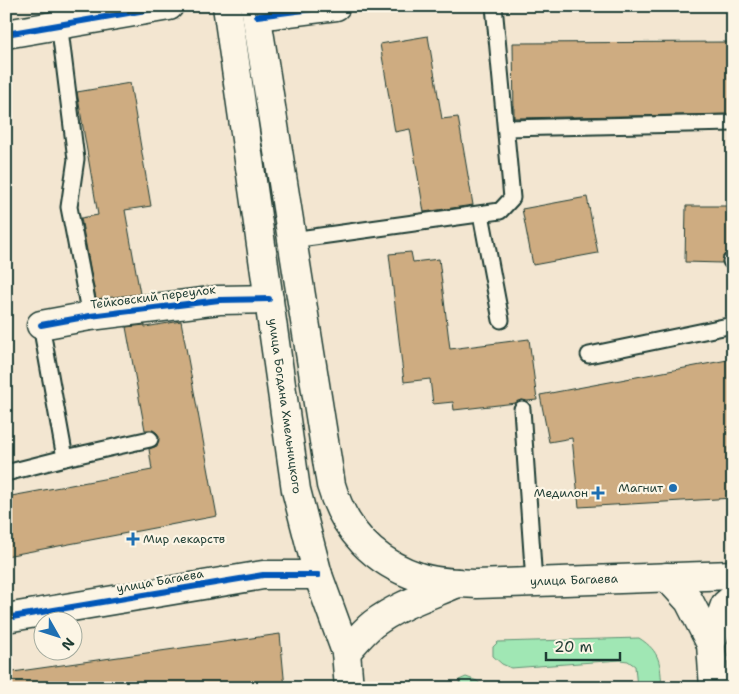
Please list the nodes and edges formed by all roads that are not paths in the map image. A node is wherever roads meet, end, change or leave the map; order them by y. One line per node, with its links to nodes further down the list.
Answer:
1 (168, 6): 6 (main road)
2 (227, 6): 12 (main road, улица Богдана Хмельницкого)
3 (336, 6): 5 (main road)
4 (494, 6): 9 (lane)
5 (256, 11): 11 (main road)
6 (58, 16): 7 (main road); 13 (lane)
7 (6, 34)
8 (733, 123): 9 (lane)
9 (506, 128): 10 (lane)
10 (481, 214): 11 (lane); 14 (lane)
11 (292, 240): 26 (main road)
12 (269, 299): 13 (main road, Тейковский переулок); 22 (main road, улица Богдана Хмельницкого)
13 (90, 316): 15 (main road, Тейковский переулок)
14 (501, 320)
15 (41, 325): 20 (lane)
16 (733, 325): 17 (lane)
17 (589, 355)
18 (522, 409): 25 (lane)
19 (150, 439): 20 (lane)
20 (65, 458): 21 (lane)
21 (6, 473)
22 (318, 575): 28 (main road, улица Багаева); 30 (main road, улица Богдана Хмельницкого)
23 (733, 575): 24 (main road, улица Багаева)
24 (667, 577): 25 (main road, улица Багаева); 29 (main road)
25 (534, 582): 26 (main road, улица Багаева)
26 (458, 583): 30 (main road, улица Багаева)
27 (733, 598): 29 (main road)
28 (6, 618)
29 (711, 644): 32 (main road)
30 (346, 652): 31 (main road, улица Богдана Хмельницкого)
31 (349, 688)
32 (714, 688)

